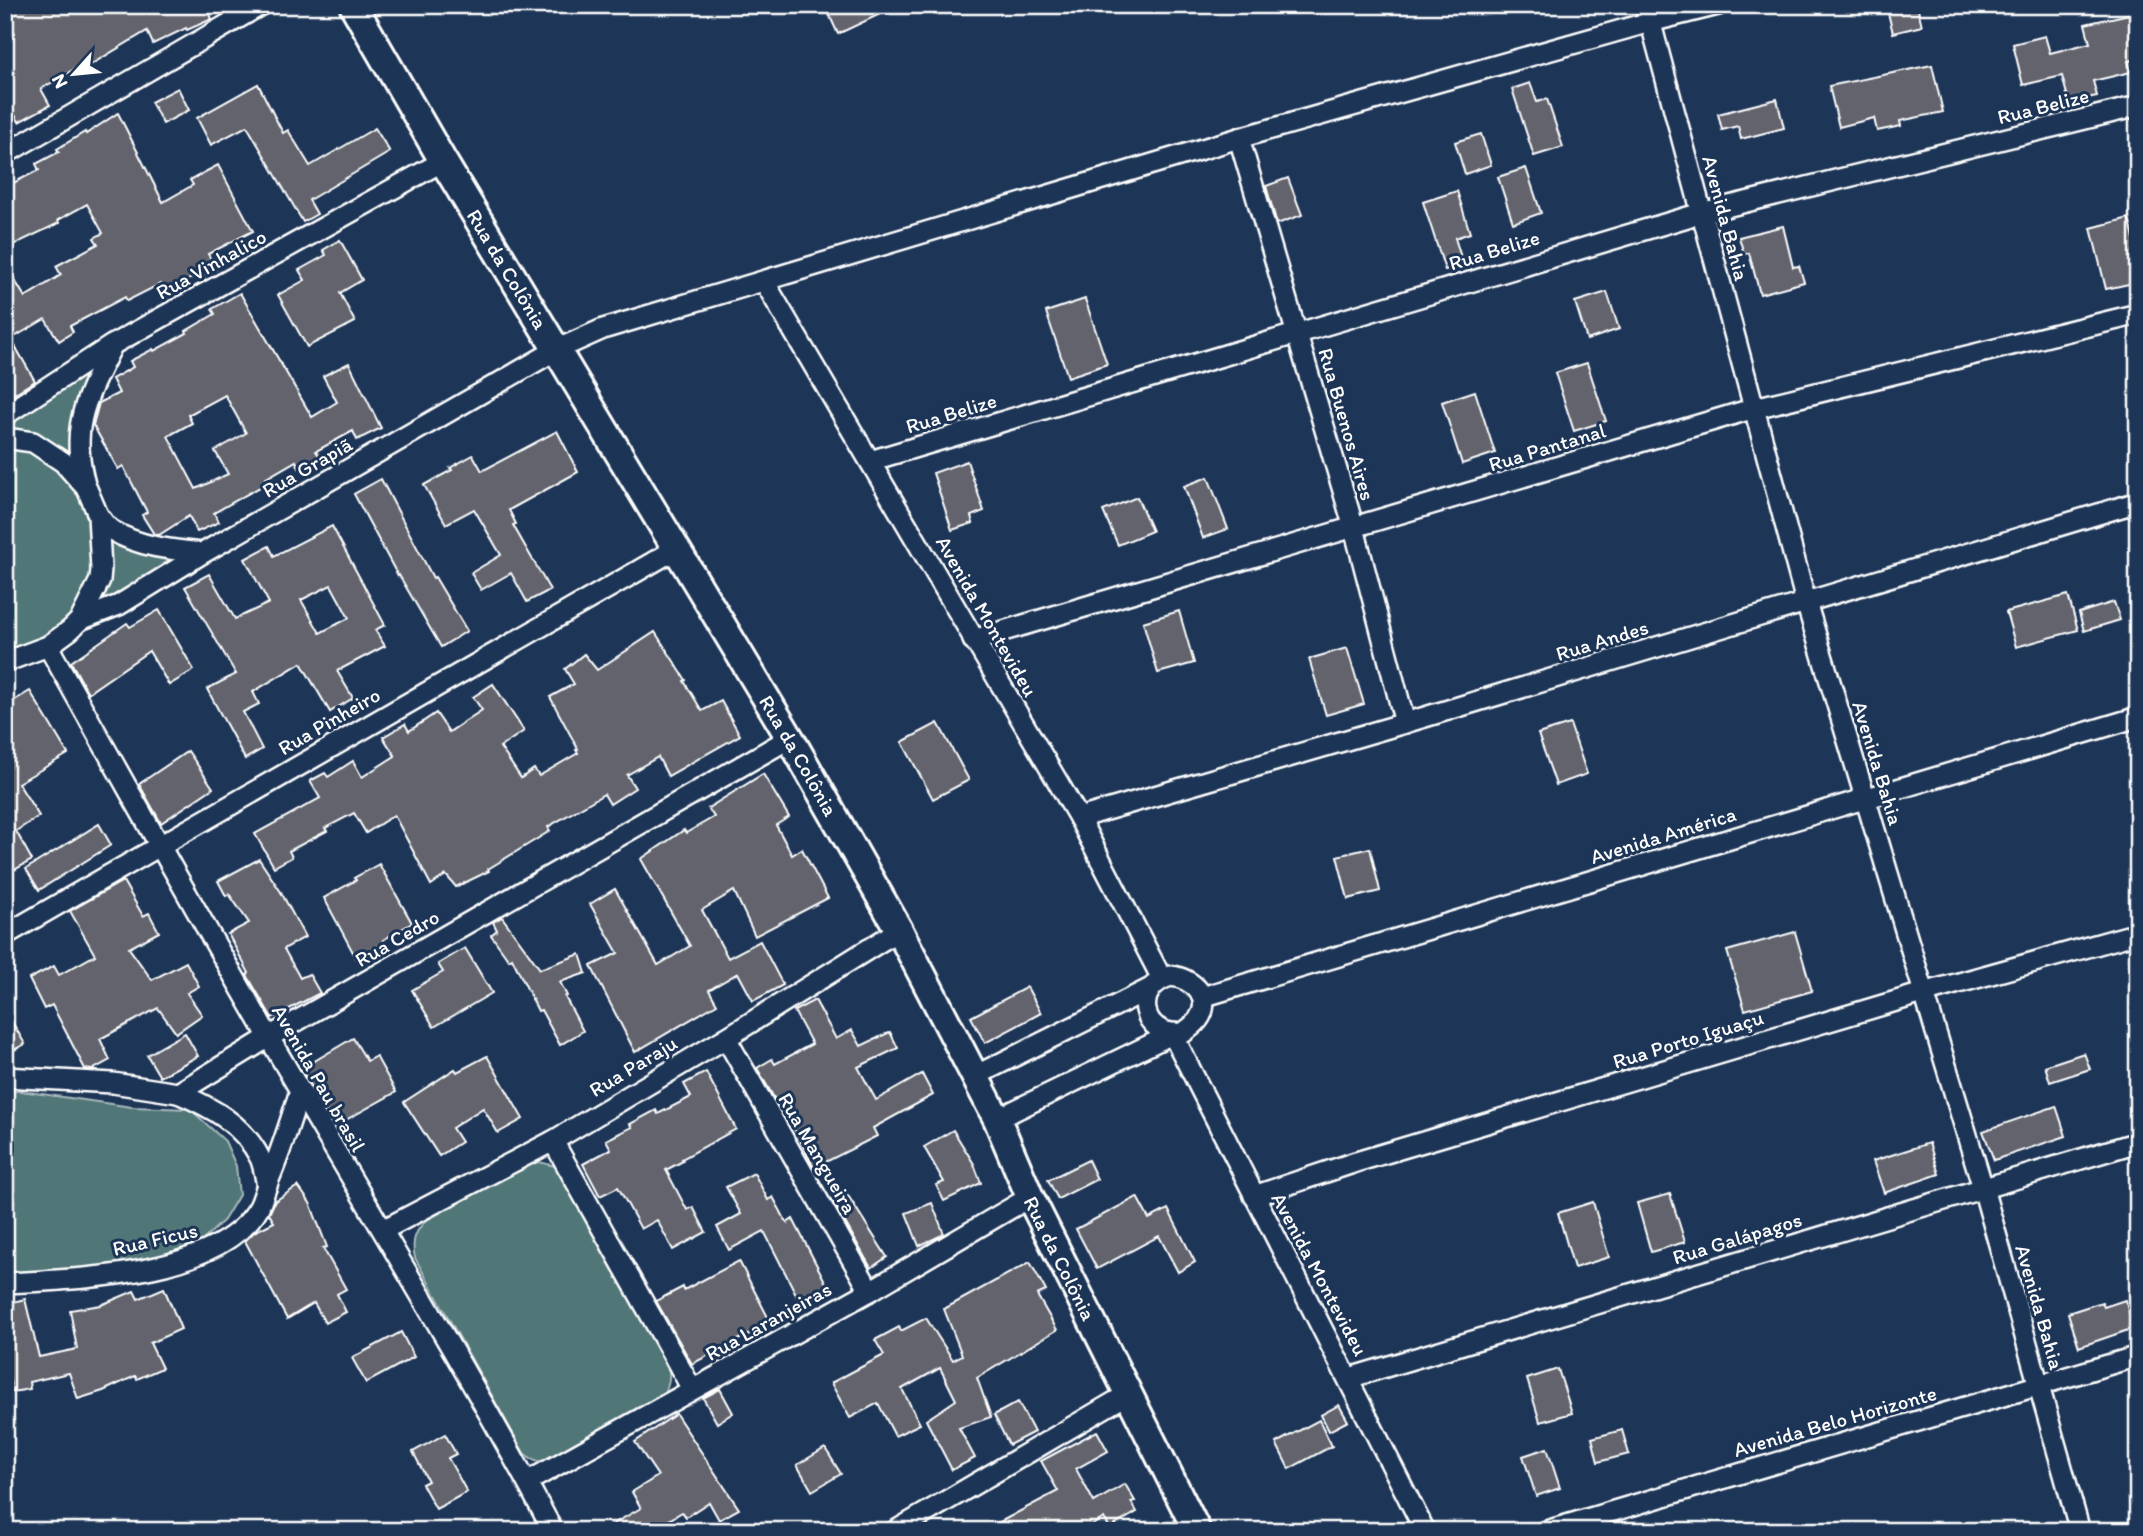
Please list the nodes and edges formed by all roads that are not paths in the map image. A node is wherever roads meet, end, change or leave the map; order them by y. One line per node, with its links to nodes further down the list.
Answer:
1 (261, 5): 7 (street)
2 (353, 5): 8 (main road, Rua da Colônia)
3 (1718, 5): 4 (street, Rua Grapiã)
4 (1648, 14): 6 (street, Rua Grapiã); 9 (street, Avenida Bahia)
5 (2138, 106): 9 (street, Rua Belize)
6 (1239, 138): 10 (street, Rua Grapiã); 12 (street, Rua Buenos Aires)
7 (5, 154)
8 (443, 161): 13 (street, Rua Vinhalico); 14 (main road, Rua da Colônia)
9 (1701, 213): 12 (street, Rua Belize); 15 (street, Avenida Bahia)
10 (764, 281): 14 (street, Rua Grapiã); 18 (street, Avenida Montevideu)
11 (2138, 314): 15 (street, Rua Pantanal)
12 (1297, 333): 18 (street, Rua Belize); 22 (street, Rua Buenos Aires)
13 (112, 345): 16 (street, Rua Vinhalico); 19 (street)
14 (556, 350): 23 (main road, Rua da Colônia); 24 (street, Rua Grapiã)
15 (1755, 408): 22 (street, Rua Pantanal); 25 (street, Avenida Bahia)
16 (5, 415)
17 (5, 438): 19 (street)
18 (870, 461): 27 (street, Avenida Montevideu)
19 (87, 489): 21 (street)
20 (2138, 502): 25 (street, Rua Andes)
21 (98, 515): 24 (street); 26 (street)
22 (1354, 528): 27 (street, Rua Pantanal); 31 (street, Rua Buenos Aires)
23 (676, 549): 32 (main road, Rua da Colônia); 35 (street, Rua Pinheiro)
24 (203, 553): 26 (street, Rua Grapiã)
25 (1806, 602): 31 (street, Rua Andes); 33 (street, Avenida Bahia)
26 (80, 620): 28 (street)
27 (973, 640): 34 (street, Avenida Montevideu)
28 (48, 646): 29 (street); 35 (street, Avenida Pau brasil)
29 (8, 662)
30 (2138, 717): 33 (street, Avenida América)
31 (1405, 723): 34 (street, Rua Andes)
32 (790, 738): 36 (main road, Rua da Colônia); 43 (street, Rua Cedro)
33 (1864, 798): 40 (street, Avenida Bahia); 41 (street, Avenida América)
34 (1079, 818): 39 (street, Avenida Montevideu)
35 (159, 844): 38 (street, Rua Pinheiro); 43 (street, Avenida Pau brasil)
36 (899, 930): 44 (street, Rua Paraju); 45 (main road, Rua da Colônia)
37 (2138, 933): 40 (street, Rua Porto Iguaçu)
38 (5, 935)
39 (1156, 983): 41 (street); 42 (street); 45 (street)
40 (1923, 993): 53 (street, Avenida Bahia); 54 (street, Rua Porto Iguaçu)
41 (1202, 997): 42 (street)
42 (1173, 1036): 49 (street); 54 (street, Avenida Montevideu)
43 (269, 1037): 47 (street, Avenida Pau brasil); 48 (street, Rua Cedro)
44 (726, 1038): 50 (street, Rua Paraju); 58 (street, Rua Mangueira)
45 (975, 1076): 49 (main road, Rua da Colônia)
46 (5, 1077): 48 (street)
47 (300, 1091): 52 (street, Rua Ficus); 56 (street, Avenida Pau brasil)
48 (178, 1093): 52 (street)
49 (997, 1119): 55 (main road, Rua da Colônia)
50 (553, 1141): 56 (street, Rua Paraju); 62 (street)
51 (2138, 1142): 53 (street, Rua Galápagos)
52 (267, 1186): 57 (street, Rua Ficus)
53 (1983, 1188): 60 (street, Rua Galápagos); 61 (street, Avenida Bahia)
54 (1254, 1196): 60 (street, Avenida Montevideu)
55 (1030, 1197): 58 (street, Rua Laranjeiras); 63 (main road, Rua da Colônia)
56 (383, 1230): 64 (street, Avenida Pau brasil)
57 (5, 1283)
58 (870, 1291): 62 (street, Rua Laranjeiras)
59 (2138, 1356): 61 (street, Avenida Belo Horizonte)
60 (1349, 1378): 68 (street, Avenida Montevideu)
61 (2039, 1385): 69 (street, Avenida Belo Horizonte); 70 (street, Avenida Bahia)
62 (692, 1389): 64 (street, Rua Laranjeiras)
63 (1129, 1394): 66 (street); 67 (main road, Rua da Colônia)
64 (527, 1482): 65 (street, Avenida Pau brasil)
65 (553, 1531)
66 (895, 1531)
67 (1197, 1531)
68 (1425, 1531)
69 (1546, 1531)
70 (2080, 1531)

